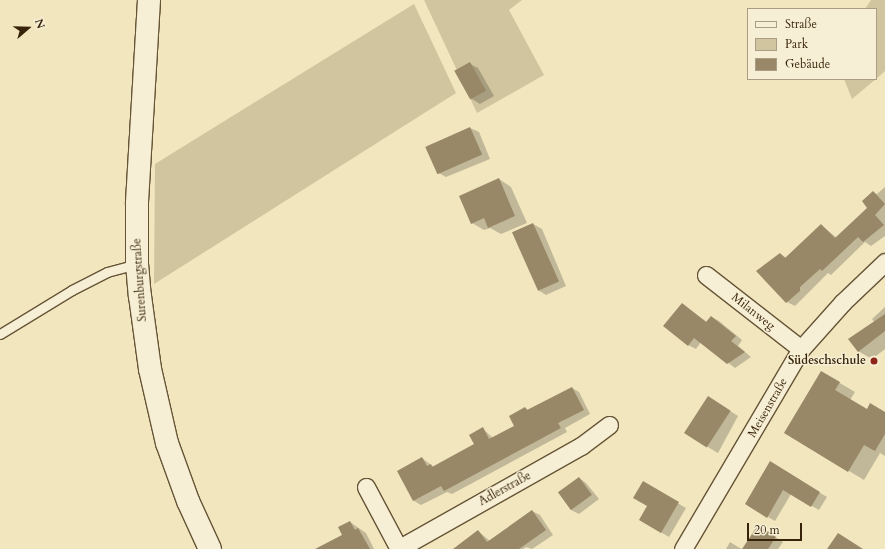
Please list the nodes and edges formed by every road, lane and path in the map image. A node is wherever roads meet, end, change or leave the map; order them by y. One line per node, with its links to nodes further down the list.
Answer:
1 (149, 0): 3 (street, Surenburgstraße)
2 (885, 262): 6 (street, Meisenstraße)
3 (137, 264): 5 (lane); 9 (street, Surenburgstraße)
4 (706, 275): 6 (street, Milanweg)
5 (0, 334)
6 (801, 349): 11 (street, Meisenstraße)
7 (609, 425): 10 (street, Adlerstraße)
8 (366, 487): 10 (street)
9 (210, 549)
10 (398, 549)
11 (683, 549)

